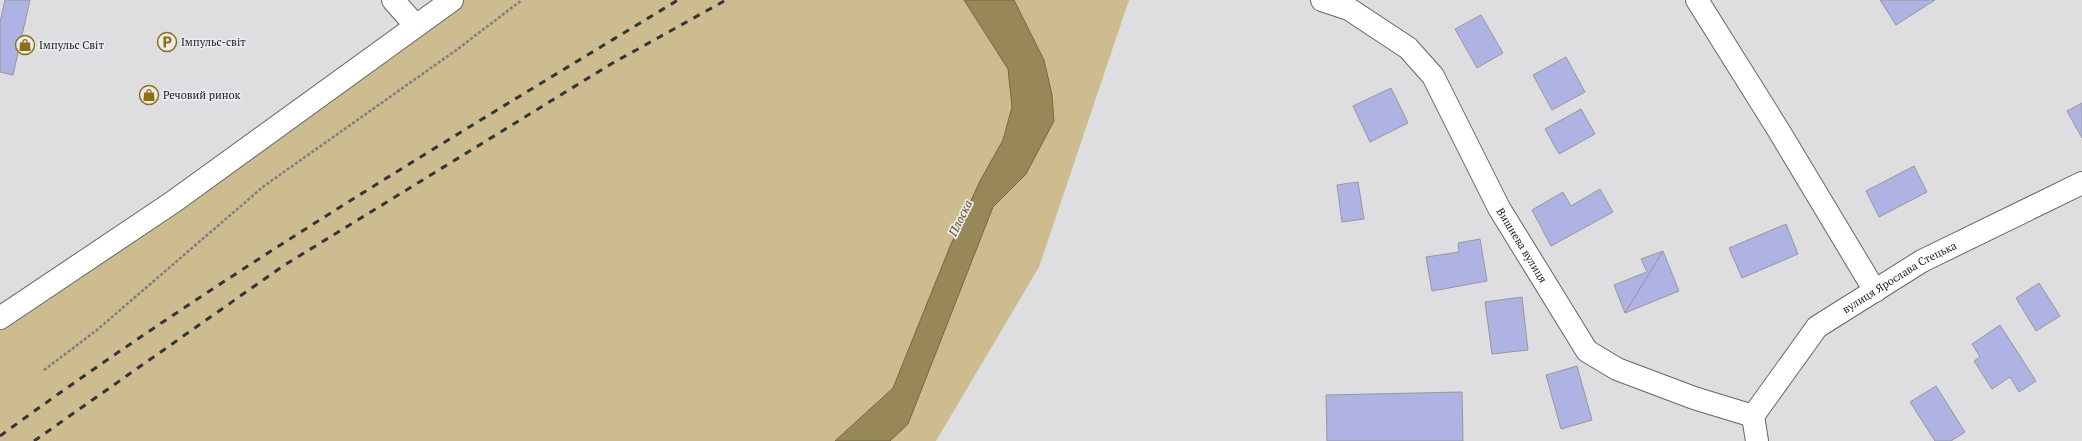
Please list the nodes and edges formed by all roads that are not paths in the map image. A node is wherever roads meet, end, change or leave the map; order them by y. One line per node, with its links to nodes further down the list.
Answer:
1 (393, 0): 5 (street)
2 (452, 0): 5 (street)
3 (1322, 0): 9 (street, Вишнева вулиця)
4 (1697, 0): 7 (street)
5 (416, 26): 8 (street)
6 (2082, 183): 7 (street, вулиця Ярослава Стецька)
7 (1875, 291): 9 (street, вулиця Ярослава Стецька)
8 (0, 318)
9 (1753, 416): 10 (street)
10 (1757, 441)

